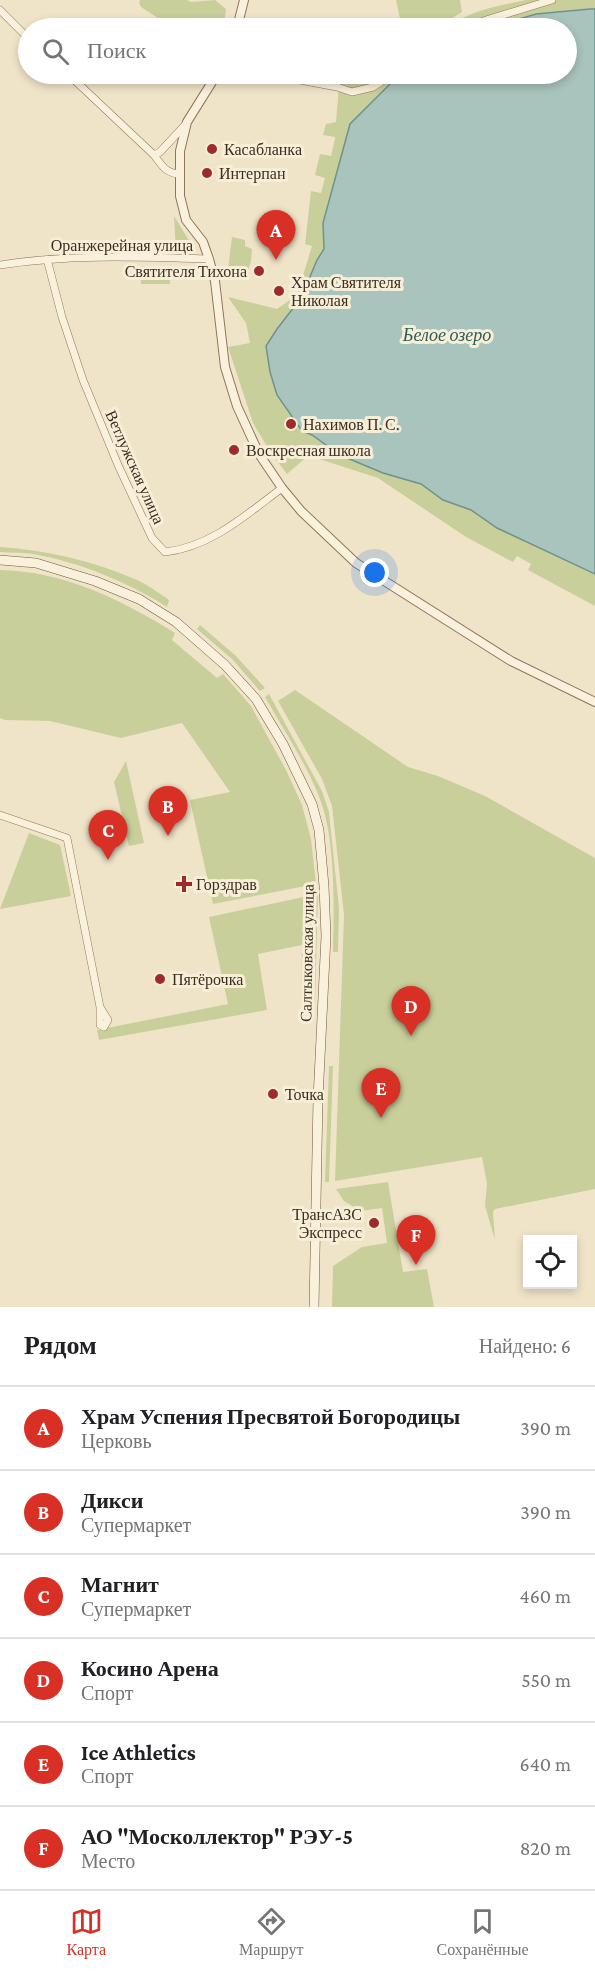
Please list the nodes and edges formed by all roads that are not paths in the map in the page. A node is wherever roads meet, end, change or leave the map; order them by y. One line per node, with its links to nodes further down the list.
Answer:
1 (244, 0): 4 (street)
2 (552, 0): 5 (street)
3 (0, 10): 6 (street)
4 (240, 18)
5 (493, 18)
6 (18, 28)
7 (79, 84): 14 (street)
8 (211, 84): 11 (street)
9 (321, 84): 10 (street)
10 (378, 84)
11 (187, 122): 12 (street); 13 (street)
12 (167, 144): 13 (street); 14 (street)
13 (180, 151): 15 (street)
14 (154, 155): 15 (street)
15 (179, 174): 16 (street)
16 (209, 258): 17 (street, Оранжерейная улица); 19 (street)
17 (48, 259): 18 (street, Оранжерейная улица); 19 (street, Ветлужская улица)
18 (0, 265)
19 (282, 488): 21 (street)
20 (0, 560): 24 (main road, Салтыковская улица)
21 (595, 702)
22 (0, 814): 23 (street)
23 (100, 1007)
24 (314, 1307)

